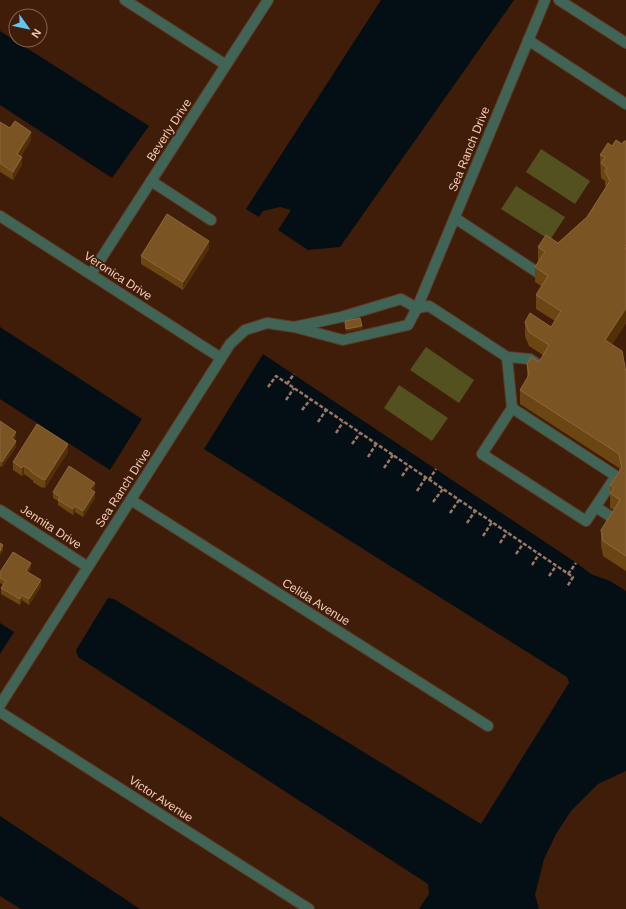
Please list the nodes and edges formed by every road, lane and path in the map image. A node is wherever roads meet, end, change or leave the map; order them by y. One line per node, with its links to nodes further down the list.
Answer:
1 (125, 0): 7 (street)
2 (268, 0): 7 (street, Beverly Drive)
3 (545, 0): 5 (street, Sea Ranch Drive)
4 (559, 0): 6 (street)
5 (528, 40): 8 (street); 11 (street, Sea Ranch Drive)
6 (626, 43)
7 (226, 65): 9 (street, Beverly Drive)
8 (624, 100)
9 (151, 181): 12 (street); 13 (street, Beverly Drive)
10 (0, 216): 13 (street, Veronica Drive)
11 (455, 218): 14 (street); 15 (street, Sea Ranch Drive)
12 (211, 220)
13 (91, 274): 18 (street, Veronica Drive)
14 (540, 274)
15 (417, 308): 16 (street, Sea Ranch Drive); 16 (street, Sea Ranch Drive); 17 (street)
16 (294, 327): 18 (street, Sea Ranch Drive)
17 (507, 357): 19 (street); 26 (street)
18 (221, 358): 45 (street, Sea Ranch Drive)
19 (544, 368)
20 (294, 374): 21 (path)
21 (287, 384): 22 (path); 23 (path)
22 (268, 387)
23 (294, 388): 24 (path); 25 (path)
24 (286, 400)
25 (310, 400): 27 (path); 28 (path)
26 (512, 408): 48 (street); 48 (street)
27 (302, 410)
28 (326, 410): 29 (path); 30 (path)
29 (318, 422)
30 (343, 422): 31 (path); 32 (path)
31 (336, 433)
32 (360, 433): 33 (path); 34 (path)
33 (352, 444)
34 (376, 444): 35 (path); 36 (path)
35 (393, 455): 37 (path); 38 (path)
36 (368, 457)
37 (409, 466): 40 (path); 41 (path)
38 (384, 468)
39 (436, 469): 42 (path)
40 (402, 476)
41 (426, 477): 42 (path); 44 (path)
42 (429, 480): 43 (path)
43 (443, 489): 46 (path); 47 (path)
44 (417, 491)
45 (131, 500): 64 (street, Sea Ranch Drive); 70 (street, Celida Avenue)
46 (459, 500): 50 (path); 51 (path)
47 (433, 502)
48 (596, 507): 52 (street)
49 (0, 510): 64 (street, Jennita Drive)
50 (475, 511): 53 (path); 54 (path)
51 (450, 513)
52 (617, 521)
53 (492, 522): 55 (path); 56 (path)
54 (467, 524)
55 (507, 532): 57 (path); 58 (path)
56 (483, 536)
57 (500, 543)
58 (523, 544): 59 (path); 60 (path)
59 (516, 554)
60 (539, 554): 62 (path); 63 (path)
61 (576, 563): 65 (path)
62 (532, 565)
63 (556, 566): 65 (path); 66 (path)
64 (88, 567): 68 (street, Sea Ranch Drive)
65 (568, 574): 67 (path)
66 (549, 576)
67 (567, 587)
68 (0, 705)
69 (0, 712): 71 (street, Victor Avenue)
70 (488, 726)
71 (309, 909)

